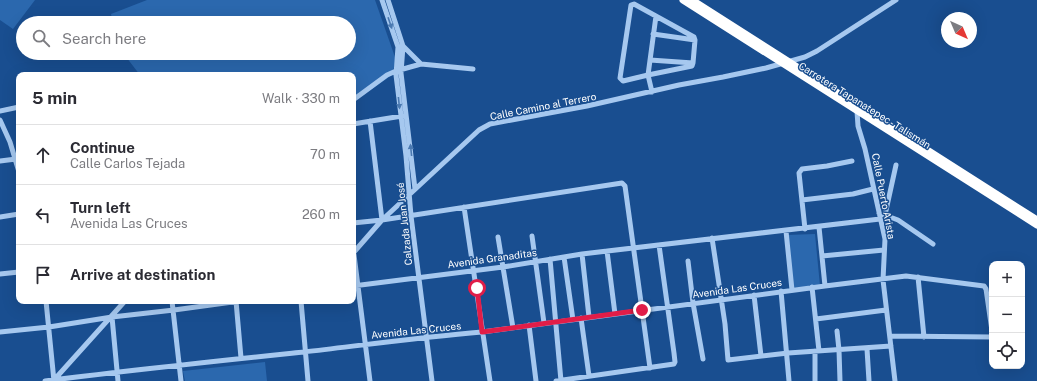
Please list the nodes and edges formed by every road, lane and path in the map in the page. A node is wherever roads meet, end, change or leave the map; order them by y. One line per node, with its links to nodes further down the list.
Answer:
1 (382, 0): 9 (street, one-way to 9)
2 (388, 0): 9 (street)
3 (683, 0): 11 (highway, Carretera Tapanatepec - Talismán)
4 (692, 0): 11 (highway, Carretera Tapanatepec - Talismán)
5 (896, 0): 11 (street, Calle Camino al Terrero)
6 (656, 16): 7 (street); 8 (street); 17 (street)
7 (653, 34): 8 (street); 10 (street)
8 (695, 40): 12 (street)
9 (400, 47): 13 (street); 14 (street, Calzada Juan José)
10 (650, 60): 12 (street); 17 (street)
11 (784, 62): 18 (street, Calle Camino al Terrero); 22 (highway, Carretera Tapanatepec - Talismán); 44 (highway, Carretera Tapanatepec - Talismán)
12 (693, 63): 17 (street)
13 (421, 64): 14 (street); 15 (street)
14 (400, 66): 16 (street); 24 (street, Calzada Juan José)
15 (473, 69)
16 (396, 71): 19 (street); 23 (street, Calzada Juan José, one-way to 23)
17 (648, 75): 18 (street)
18 (652, 92): 32 (street, Calle Camino al Terrero)
19 (356, 98)
20 (16, 108): 21 (street)
21 (0, 111)
22 (857, 111): 33 (street, Calle Puerto Arista); 46 (highway, Carretera Tapanatepec - Talismán)
23 (400, 116): 24 (street); 26 (street); 34 (street, Calzada Juan José)
24 (407, 116): 32 (street, Calzada Juan José, one-way to 24)
25 (0, 120): 28 (street)
26 (370, 121): 27 (street); 42 (street)
27 (356, 123)
28 (16, 159): 29 (street)
29 (0, 161)
30 (852, 161): 35 (street)
31 (896, 165): 39 (street)
32 (415, 189): 34 (street, Calle Camino al Terrero)
33 (874, 190): 35 (street); 37 (street, Calle Puerto Arista)
34 (410, 194): 41 (street, Calzada Juan José); 42 (street, Calle Camino al Terrero)
35 (802, 200): 48 (street)
36 (464, 207): 41 (street); 56 (street); 66 (street)
37 (878, 212): 39 (street); 43 (street, Calle Puerto Arista)
38 (16, 214): 40 (street)
39 (885, 215): 53 (street)
40 (0, 216)
41 (411, 216): 42 (street); 69 (street, Calzada Juan José)
42 (382, 220): 45 (street); 55 (street, Calle Camino al Terrero)
43 (880, 220): 47 (street, Avenida Granaditas); 57 (street, Calle Puerto Arista)
44 (1037, 220)
45 (356, 223)
46 (1037, 226)
47 (819, 227): 48 (street, Avenida Granaditas); 60 (street)
48 (805, 229): 49 (street, Avenida Granaditas)
49 (786, 231): 52 (street, Avenida Granaditas); 76 (street)
50 (532, 236): 64 (street)
51 (498, 237): 65 (street)
52 (712, 238): 54 (street, Avenida Granaditas); 79 (street)
53 (932, 244)
54 (659, 245): 56 (street, Avenida Granaditas); 87 (street)
55 (356, 246)
56 (634, 248): 58 (street, Avenida Granaditas); 89 (street)
57 (884, 250): 60 (street); 71 (street, Calle Puerto Arista)
58 (607, 251): 59 (street, Avenida Granaditas); 92 (street)
59 (582, 254): 61 (street, Avenida Granaditas); 94 (street)
60 (822, 256): 73 (street)
61 (564, 257): 62 (street, Avenida Granaditas); 97 (street)
62 (550, 260): 64 (street, Avenida Granaditas); 98 (street)
63 (688, 261): 80 (street)
64 (535, 262): 65 (street, Avenida Granaditas); 99 (street)
65 (503, 268): 66 (street, Avenida Granaditas); 102 (street)
66 (474, 270): 69 (street, Avenida Granaditas); 105 (street)
67 (16, 272): 68 (street)
68 (0, 274)
69 (419, 277): 72 (street, Avenida Granaditas); 106 (street, Calzada Juan José)
70 (918, 277): 71 (street, Avenida Las Cruces); 91 (street, Avenida Las Cruces); 108 (street)
71 (883, 280): 73 (street, Avenida Las Cruces); 90 (street, Calle Puerto Arista)
72 (356, 285)
73 (825, 286): 74 (street, Avenida Las Cruces)
74 (812, 287): 76 (street, Avenida Las Cruces); 96 (street)
75 (356, 290): 110 (street)
76 (792, 290): 77 (street, Avenida Las Cruces)
77 (781, 292): 78 (street, Avenida Las Cruces); 116 (street)
78 (754, 295): 79 (street, Avenida Las Cruces); 117 (street)
79 (721, 300): 80 (street, Avenida Las Cruces); 117 (street)
80 (693, 303): 87 (street, Avenida Las Cruces); 119 (street)
81 (46, 304): 101 (street)
82 (123, 304): 93 (street)
83 (173, 304): 88 (street)
84 (215, 304): 88 (street)
85 (236, 304): 118 (street)
86 (301, 304): 115 (street)
87 (667, 307): 89 (street, Avenida Las Cruces); 121 (street)
88 (174, 310): 93 (street); 120 (street)
89 (642, 310): 92 (street, Avenida Las Cruces); 121 (street)
90 (886, 310): 96 (street); 107 (street, Calle Puerto Arista)
91 (989, 310)
92 (615, 314): 94 (street, Avenida Las Cruces)
93 (112, 317): 101 (street); 122 (street); 126 (street)
94 (589, 317): 95 (street, Avenida Las Cruces)
95 (581, 318): 97 (street, Avenida Las Cruces); 123 (street)
96 (816, 319): 114 (street)
97 (573, 320): 98 (street, Avenida Las Cruces)
98 (556, 322): 99 (street, Avenida Las Cruces); 135 (street)
99 (544, 323): 100 (street, Avenida Las Cruces)
100 (529, 325): 102 (street, Avenida Las Cruces); 133 (street)
101 (50, 327): 104 (street); 126 (street)
102 (513, 328): 105 (street, Avenida Las Cruces)
103 (837, 331): 113 (street)
104 (0, 332)
105 (482, 332): 106 (street, Avenida Las Cruces); 132 (street)
106 (428, 336): 110 (street, Avenida Las Cruces); 131 (street, Calzada Juan José)
107 (890, 336): 108 (street); 111 (street, Calle Puerto Arista)
108 (924, 337): 109 (street)
109 (989, 337)
110 (366, 344): 115 (street, Avenida Las Cruces); 130 (street)
111 (891, 346): 112 (street); 140 (street, Calle Puerto Arista)
112 (868, 349): 113 (street); 139 (street)
113 (839, 350): 114 (street); 138 (street)
114 (817, 351): 116 (street); 137 (street)
115 (305, 352): 118 (street, Avenida Las Cruces); 129 (street)
116 (788, 353): 117 (street); 136 (street)
117 (761, 356)
118 (241, 358): 120 (street, Avenida Las Cruces)
119 (702, 359)
120 (179, 366): 122 (street, Avenida Las Cruces); 128 (street)
121 (650, 368): 123 (street)
122 (117, 372): 126 (street, Avenida Las Cruces); 127 (street)
123 (589, 376): 124 (street)
124 (568, 380): 135 (street)
125 (45, 381): 126 (street, Avenida Las Cruces)
126 (54, 381)
127 (118, 381)
128 (181, 381)
129 (308, 381)
130 (370, 381)
131 (432, 381)
132 (490, 381)
133 (536, 381)
134 (556, 381): 135 (street)
135 (561, 381)
136 (789, 381)
137 (815, 381)
138 (840, 381)
139 (869, 381)
140 (895, 381)

